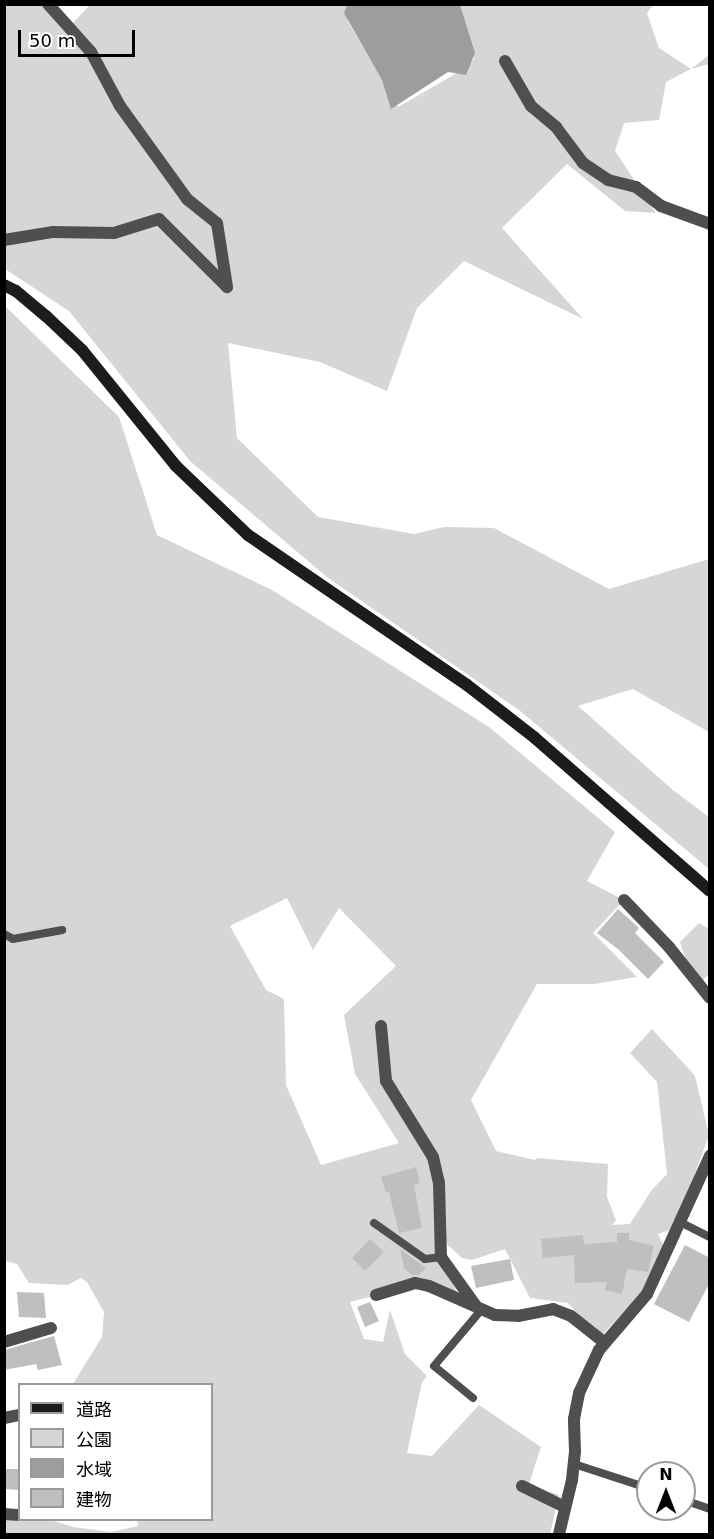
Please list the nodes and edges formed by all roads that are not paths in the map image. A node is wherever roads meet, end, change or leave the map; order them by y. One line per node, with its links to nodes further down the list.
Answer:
1 (48, 4): 4 (street)
2 (505, 61): 3 (street)
3 (710, 224)
4 (4, 240)
5 (4, 285): 6 (street)
6 (710, 891)
7 (624, 900): 10 (street)
8 (62, 930): 9 (lane)
9 (4, 934)
10 (710, 998)
11 (381, 1026): 16 (street)
12 (710, 1156): 13 (street)
13 (680, 1222): 15 (lane); 21 (street)
14 (374, 1223): 16 (lane)
15 (710, 1237)
16 (441, 1257): 18 (street)
17 (376, 1294): 18 (street)
18 (479, 1308): 21 (street); 22 (lane)
19 (51, 1328): 20 (street)
20 (4, 1342)
21 (605, 1343): 23 (street)
22 (473, 1398)
23 (574, 1464): 24 (lane); 26 (street)
24 (636, 1484)
25 (522, 1486): 26 (street)
26 (565, 1507): 27 (street)
27 (559, 1534)

